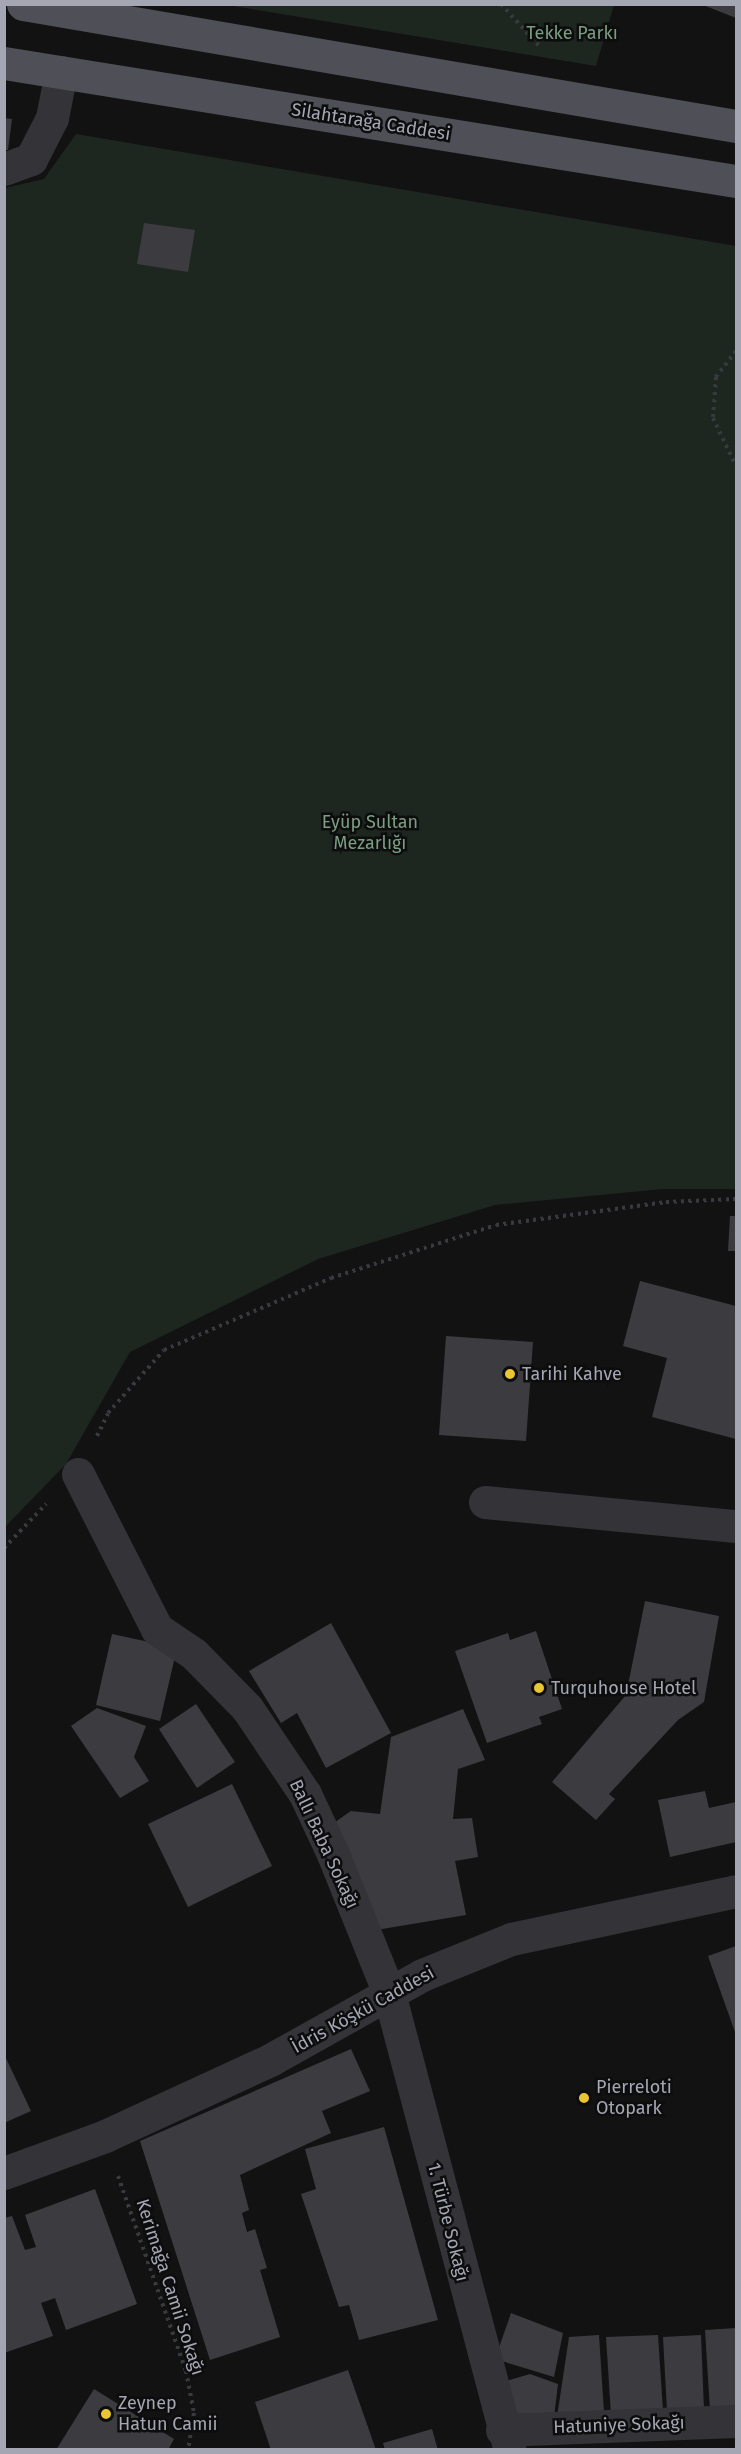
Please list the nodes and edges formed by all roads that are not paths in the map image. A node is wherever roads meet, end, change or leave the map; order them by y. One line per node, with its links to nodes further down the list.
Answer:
1 (23, 4): 4 (main road)
2 (4, 63): 3 (main road, Silahtarağa Caddesi)
3 (61, 72): 5 (street); 6 (main road, Silahtarağa Caddesi)
4 (736, 126)
5 (4, 169)
6 (736, 181)
7 (78, 1474): 11 (street, Ballı Baba Sokağı)
8 (485, 1502): 9 (street)
9 (736, 1526)
10 (736, 1891): 11 (street, İdris Köşkü Caddesi)
11 (389, 1993): 12 (street, İdris Köşkü Caddesi); 14 (street, 1. Türbe Sokağı)
12 (4, 2173)
13 (736, 2421): 14 (street, Hatuniye Sokağı)
14 (506, 2440)

